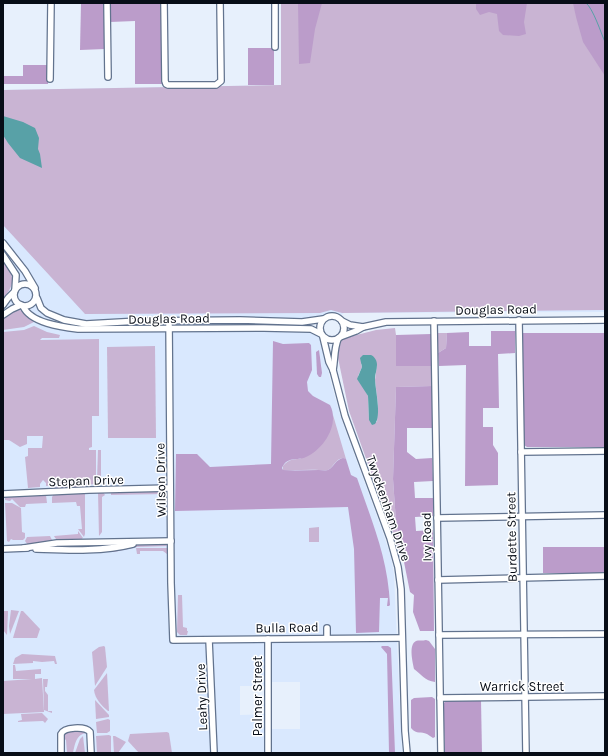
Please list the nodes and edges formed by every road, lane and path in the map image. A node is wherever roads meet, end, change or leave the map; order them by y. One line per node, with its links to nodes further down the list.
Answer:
1 (51, 3): 8 (street)
2 (107, 3): 7 (street)
3 (164, 3): 4 (street)
4 (220, 3)
5 (275, 3): 6 (street)
6 (275, 47)
7 (108, 77)
8 (50, 79)
9 (3, 244): 11 (street)
10 (3, 255): 12 (street)
11 (35, 288): 12 (street); 13 (street)
12 (15, 291): 14 (street); 15 (street)
13 (37, 298): 15 (street); 20 (street, Douglas Road)
14 (3, 304)
15 (22, 306): 16 (street); 24 (street, Douglas Road)
16 (3, 315)
17 (324, 319): 20 (street, Douglas Road); 21 (street); 25 (street)
18 (519, 320): 19 (street, Douglas Road); 22 (street, Douglas Road); 29 (street, Burdette Street)
19 (605, 320)
20 (169, 321): 24 (street, Wilson Drive)
21 (342, 321): 23 (street, Douglas Road); 26 (street)
22 (434, 321): 23 (street, Douglas Road); 34 (street, Ivy Road)
23 (363, 327): 26 (street, Douglas Road)
24 (169, 329): 25 (street, Douglas Road); 30 (street, Wilson Drive)
25 (322, 335): 26 (street); 27 (street, Twyckenham Drive)
26 (339, 338): 27 (street, Twyckenham Drive)
27 (333, 370): 46 (street, Twyckenham Drive)
28 (605, 451): 29 (street)
29 (521, 452): 32 (street, Burdette Street)
30 (170, 488): 31 (street, Stepan Drive); 35 (street, Wilson Drive)
31 (3, 494)
32 (522, 516): 33 (street); 34 (street); 38 (street, Burdette Street)
33 (605, 516)
34 (437, 518): 39 (street, Ivy Road)
35 (171, 542): 36 (street); 47 (street, Wilson Drive)
36 (3, 549)
37 (605, 576): 38 (street)
38 (524, 578): 39 (street); 41 (street, Burdette Street)
39 (438, 580): 43 (street, Ivy Road)
40 (327, 628): 45 (street)
41 (524, 634): 42 (street); 43 (street); 50 (street, Burdette Street)
42 (605, 634)
43 (439, 635): 51 (street, Ivy Road)
44 (268, 638): 45 (street, Bulla Road); 48 (street, Bulla Road); 55 (street, Palmer Street)
45 (327, 638): 46 (street, Bulla Road)
46 (402, 638): 56 (street, Twyckenham Drive)
47 (173, 640): 48 (street, Bulla Road)
48 (209, 640): 54 (street, Leahy Drive)
49 (605, 696): 50 (street, Warrick Street)
50 (525, 697): 51 (street, Warrick Street); 58 (street, Burdette Street)
51 (440, 698): 57 (street, Ivy Road)
52 (61, 753): 53 (street)
53 (92, 753)
54 (214, 753)
55 (268, 753)
56 (407, 753)
57 (441, 753)
58 (526, 753)

